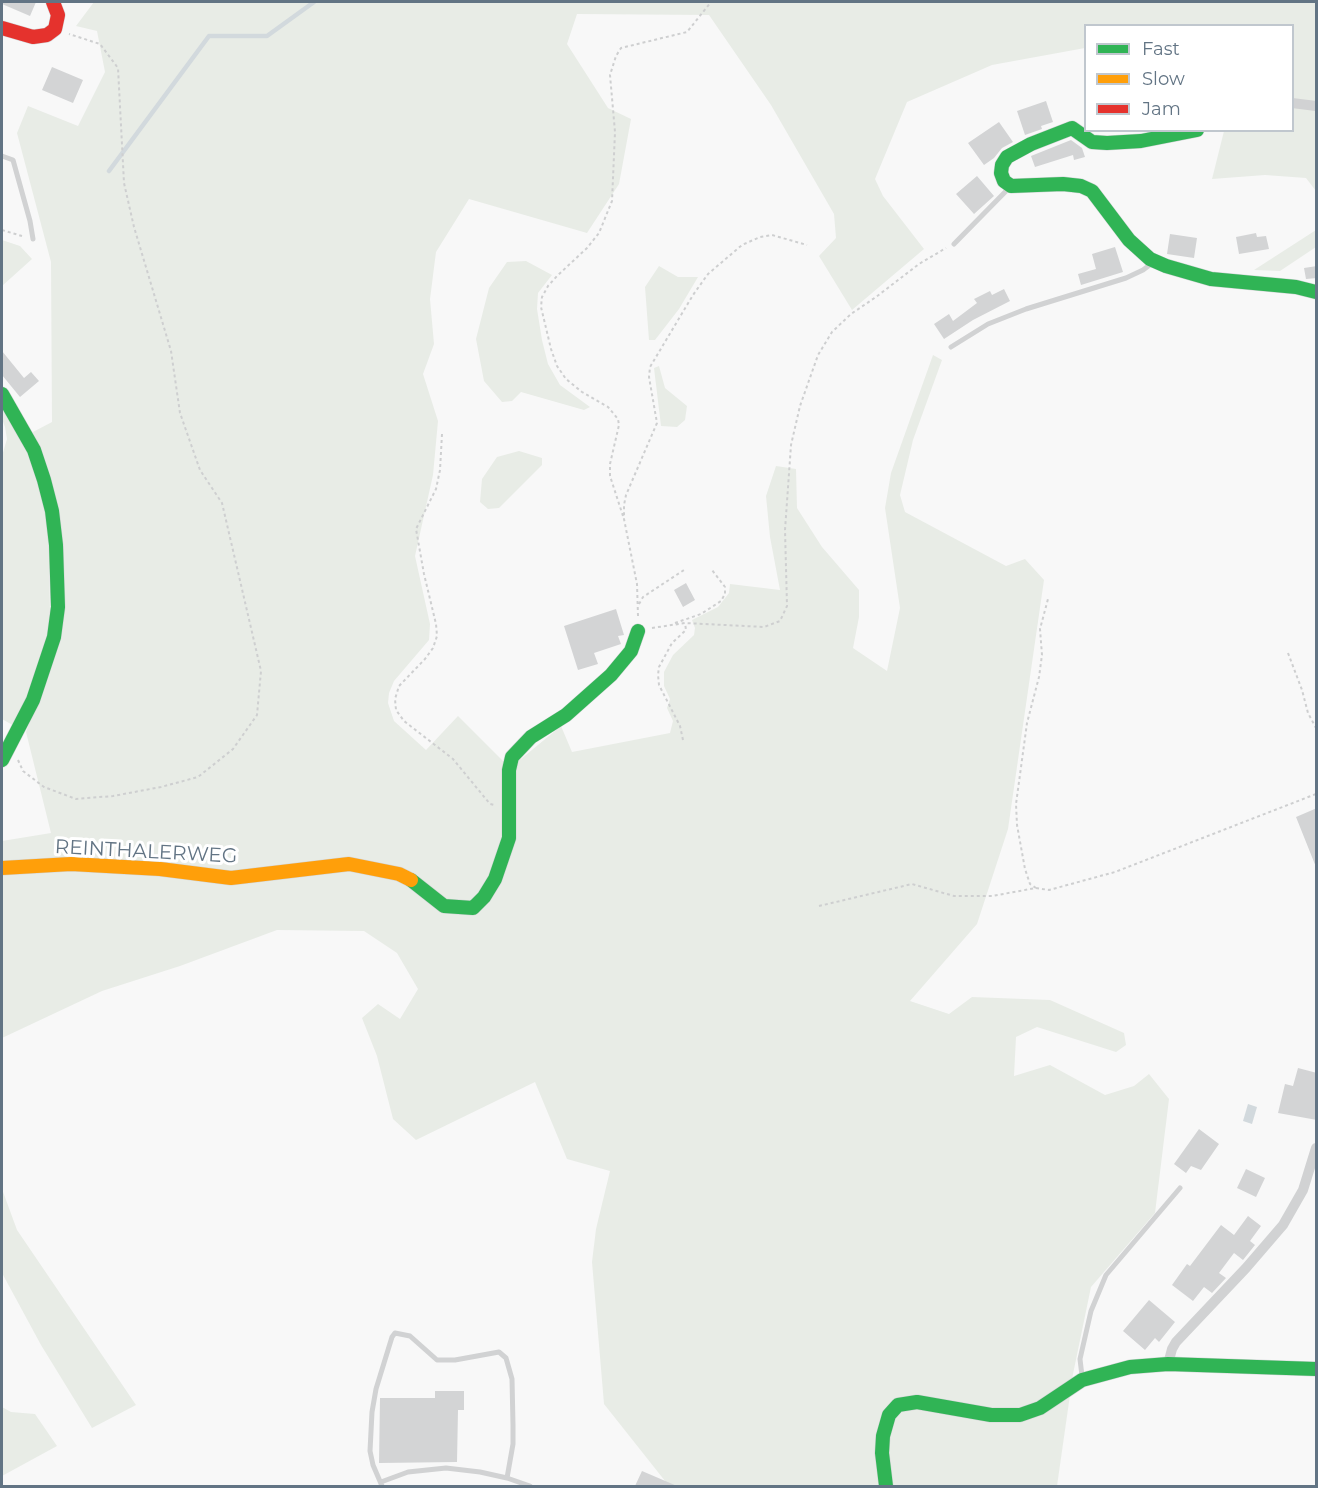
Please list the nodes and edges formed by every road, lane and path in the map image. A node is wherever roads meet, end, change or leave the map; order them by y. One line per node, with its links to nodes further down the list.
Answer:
1 (53, 2): 4 (street)
2 (711, 2): 19 (path)
3 (2, 28): 4 (street)
4 (55, 28): 30 (path)
5 (1294, 103): 6 (street)
6 (1317, 106)
7 (1187, 132): 9 (street)
8 (2, 156): 11 (lane)
9 (1011, 186): 12 (lane); 14 (street)
10 (2, 230): 11 (path)
11 (33, 239)
12 (954, 244): 24 (path)
13 (807, 245): 19 (path)
14 (1155, 261): 15 (street); 16 (lane)
15 (1317, 292)
16 (951, 347)
17 (2, 394): 30 (street)
18 (441, 434): 33 (path)
19 (624, 519): 23 (path)
20 (684, 570): 23 (path)
21 (712, 570): 25 (path)
22 (1048, 599): 35 (path)
23 (638, 605): 26 (path)
24 (685, 623): 25 (path); 29 (path)
25 (670, 625): 26 (path)
26 (638, 631): 33 (street, REINTHALERWEG)
27 (1288, 653): 28 (path)
28 (1317, 728)
29 (683, 740)
30 (10, 744): 31 (street)
31 (2, 760)
32 (1317, 794): 35 (path)
33 (509, 810): 34 (street, REINTHALERWEG)
34 (2, 868)
35 (1036, 888): 36 (path)
36 (819, 906)
37 (1317, 1148): 39 (street)
38 (1180, 1188): 41 (lane)
39 (1168, 1364): 40 (street); 41 (street)
40 (1317, 1369)
41 (1082, 1380): 45 (street)
42 (507, 1478): 43 (lane); 43 (lane); 44 (lane)
43 (381, 1484)
44 (530, 1486)
45 (886, 1486)

